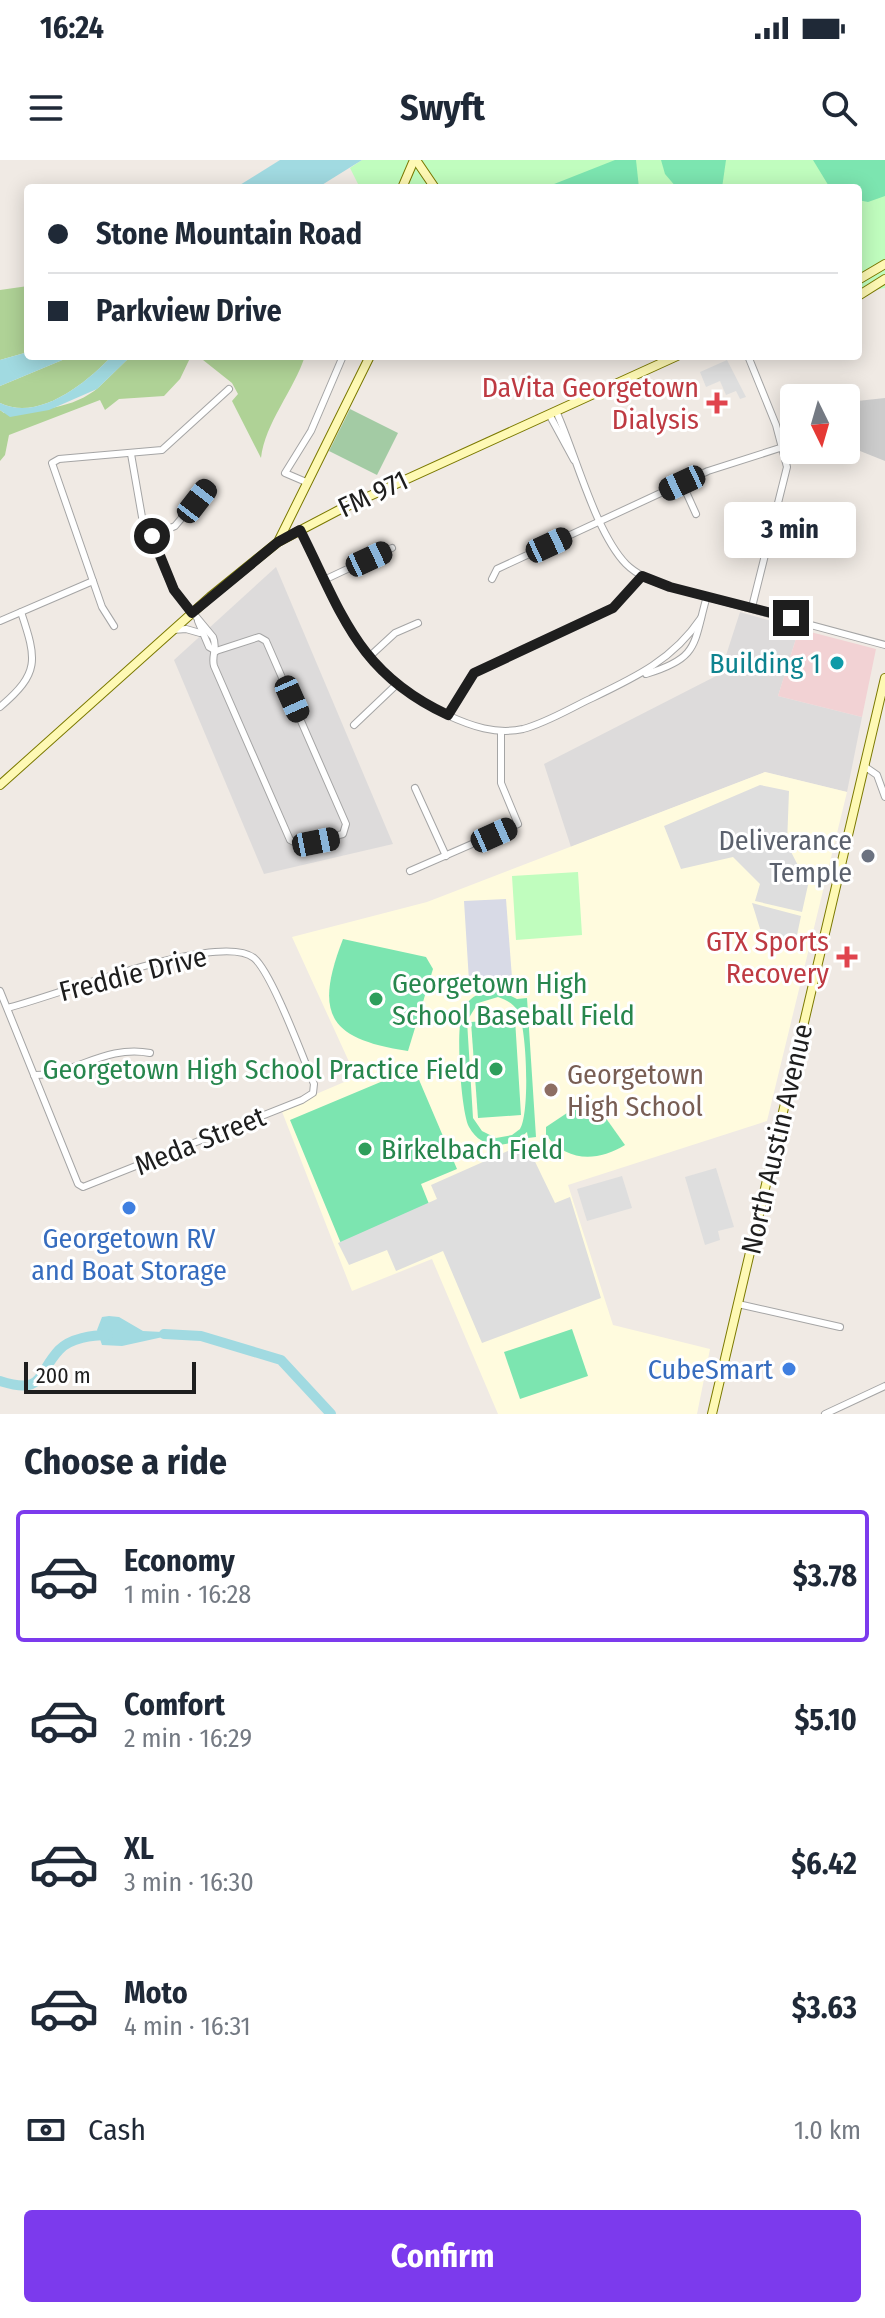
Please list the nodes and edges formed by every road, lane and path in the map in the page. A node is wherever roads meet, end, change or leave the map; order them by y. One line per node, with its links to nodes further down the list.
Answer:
1 (415, 160): 2 (main road); 3 (main road)
2 (404, 184)
3 (432, 184)
4 (882, 266): 5 (main road); 6 (main road)
5 (862, 278)
6 (885, 280): 7 (main road)
7 (862, 294)
8 (342, 360): 18 (street)
9 (367, 360): 18 (main road)
10 (668, 360): 13 (main road, FM 971 / FM 971)
11 (750, 360): 14 (street)
12 (229, 389): 16 (street)
13 (552, 412): 22 (street); 23 (main road, FM 971 / FM 971)
14 (780, 439)
15 (780, 448): 19 (street)
16 (131, 454): 24 (street); 30 (street)
17 (784, 464): 32 (street)
18 (306, 482): 25 (main road)
19 (682, 483): 21 (street); 22 (street)
20 (207, 488): 24 (street)
21 (696, 514)
22 (602, 521): 27 (street); 28 (street)
23 (300, 530): 25 (main road, FM 971 / FM 971); 29 (street)
24 (152, 536): 34 (street)
25 (278, 542): 34 (main road, FM 971 / FM 971)
26 (392, 548): 29 (street)
27 (642, 576): 31 (street); 48 (street)
28 (492, 579)
29 (324, 580): 43 (street)
30 (93, 581): 33 (street); 38 (street)
31 (707, 596): 32 (street); 35 (street)
32 (752, 607): 41 (street)
33 (21, 612): 36 (street); 47 (street)
34 (195, 617): 39 (main road, FM 971 / FM 971); 40 (street); 42 (street)
35 (701, 618): 44 (street); 44 (street)
36 (0, 621)
37 (418, 623): 43 (street)
38 (114, 626)
39 (173, 630): 40 (street); 52 (main road, FM 971 / FM 971)
40 (202, 634): 42 (street)
41 (885, 645)
42 (216, 651): 42 (street)
43 (369, 657): 46 (street)
44 (639, 676): 50 (street)
45 (885, 678): 51 (main road, North Austin Avenue)
46 (395, 686): 48 (street); 49 (street)
47 (0, 707)
48 (448, 715): 50 (street)
49 (354, 725)
50 (501, 731): 55 (street)
51 (864, 766): 54 (street); 62 (main road, North Austin Avenue)
52 (0, 785)
53 (415, 788): 55 (street)
54 (885, 797)
55 (446, 856): 56 (street)
56 (410, 871)
57 (0, 991): 58 (street)
58 (7, 1008): 60 (street); 61 (street, Freddie Drive)
59 (150, 1053): 60 (street)
60 (34, 1075): 61 (street, Meda Street)
61 (313, 1093)
62 (738, 1304): 63 (street); 65 (main road, North Austin Avenue)
63 (840, 1327)
64 (885, 1386): 66 (street)
65 (712, 1414)
66 (825, 1414)

